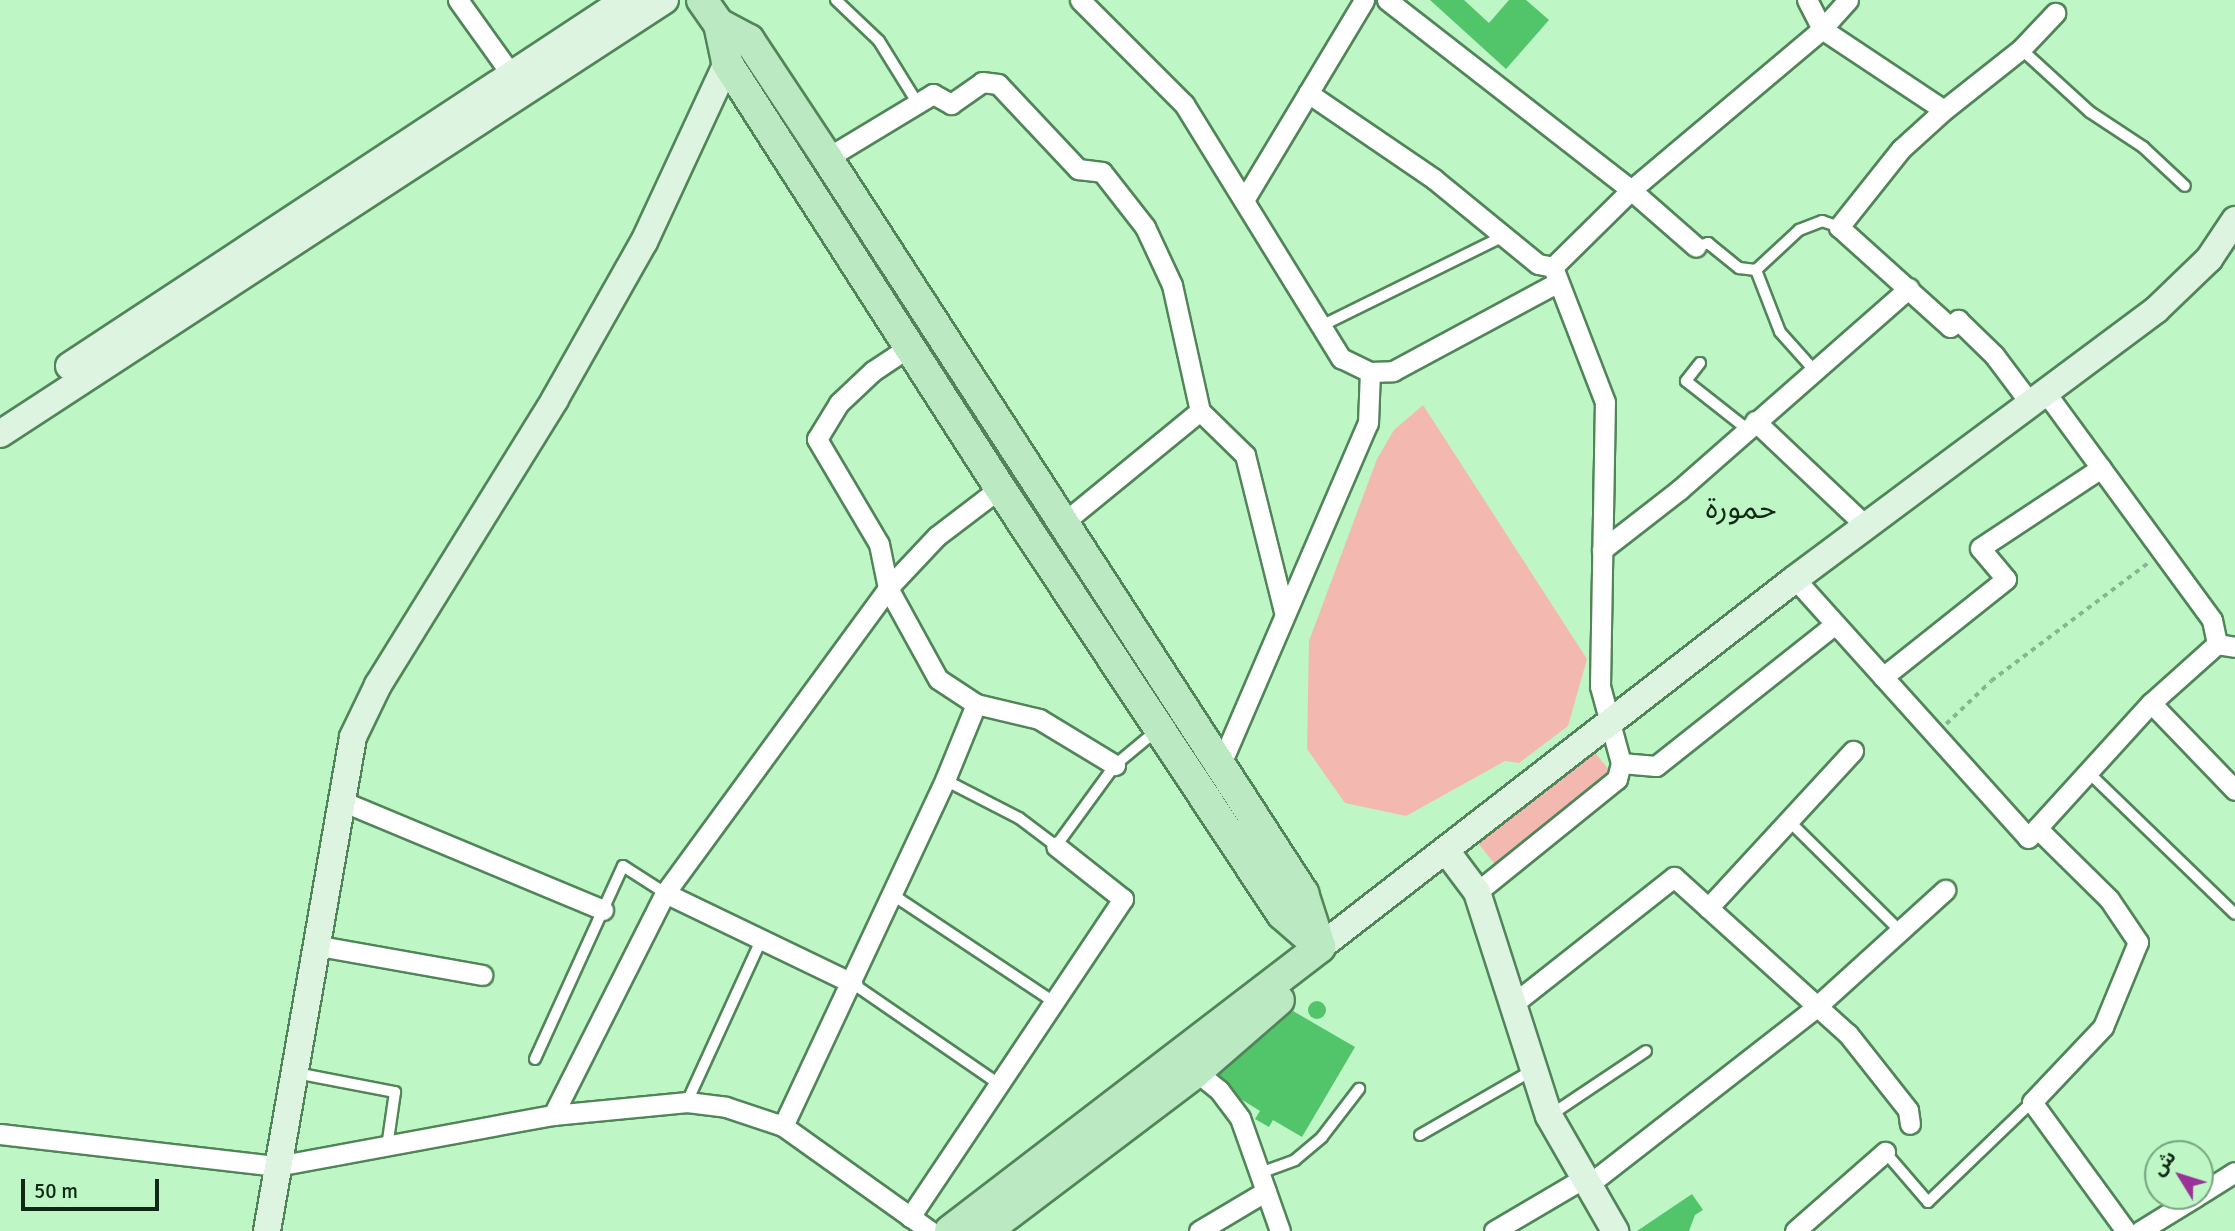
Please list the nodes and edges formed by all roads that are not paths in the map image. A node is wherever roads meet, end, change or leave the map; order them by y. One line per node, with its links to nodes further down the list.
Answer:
1 (458, 0): 15 (street)
2 (638, 0): 15 (main road)
3 (665, 0): 39 (main road)
4 (836, 0): 17 (lane)
5 (1080, 0): 22 (street)
6 (1364, 0): 16 (street)
7 (1387, 0): 21 (street)
8 (1807, 0): 12 (street)
9 (1848, 0): 12 (street)
10 (710, 12): 14 (main road); 19 (main road)
11 (2055, 13): 13 (street)
12 (1822, 29): 18 (street); 21 (street)
13 (2021, 49): 18 (street); 20 (lane)
14 (727, 63): 31 (main road); 62 (main road)
15 (511, 74): 37 (main road)
16 (1308, 93): 22 (street); 25 (street)
17 (918, 104): 19 (street); 36 (street)
18 (1944, 110): 24 (street)
19 (827, 159): 42 (main road)
20 (2185, 186)
21 (1631, 190): 26 (street); 28 (street)
22 (1244, 201): 30 (street)
23 (2235, 220): 35 (main road)
24 (1839, 228): 27 (lane); 29 (street)
25 (1506, 235): 28 (street); 30 (lane)
26 (1696, 247): 27 (lane)
27 (1756, 270): 33 (lane)
28 (1555, 274): 34 (street); 44 (street)
29 (1909, 288): 33 (street); 35 (street)
30 (1321, 326): 34 (street)
31 (909, 347): 41 (main road); 46 (street)
32 (1700, 363): 38 (lane)
33 (1814, 370): 38 (street)
34 (1370, 372): 47 (street)
35 (2038, 398): 40 (street); 43 (main road)
36 (1200, 411): 42 (street); 47 (street)
37 (0, 412)
38 (1751, 425): 43 (street); 44 (street)
39 (0, 434)
40 (2101, 468): 49 (street); 50 (street)
41 (1000, 488): 46 (street); 54 (main road)
42 (1063, 523): 58 (main road)
43 (1865, 525): 45 (main road)
44 (1602, 550): 53 (street)
45 (1795, 579): 48 (street); 53 (main road)
46 (888, 587): 52 (street); 69 (street)
47 (1284, 611): 58 (street)
48 (1835, 624): 50 (street); 56 (street)
49 (2226, 645): 51 (street)
50 (1883, 677): 64 (street)
51 (2151, 703): 59 (street); 61 (street)
52 (976, 704): 57 (street); 60 (street)
53 (1610, 721): 56 (street); 66 (main road)
54 (1159, 727): 57 (lane); 77 (main road)
55 (1853, 751): 63 (street)
56 (1621, 763): 68 (street)
57 (1115, 765): 65 (lane)
58 (1220, 766): 77 (main road)
59 (2088, 772): 64 (street); 73 (lane)
60 (945, 780): 65 (lane); 70 (street)
61 (2235, 790)
62 (339, 800): 72 (street); 76 (main road)
63 (1789, 821): 71 (street); 74 (lane)
64 (2037, 828): 91 (street)
65 (1056, 846): 80 (street)
66 (1447, 852): 68 (main road); 77 (main road)
67 (1945, 890): 74 (street)
68 (1477, 892): 81 (main road)
69 (666, 893): 72 (lane); 75 (street); 92 (street)
70 (892, 895): 79 (street); 80 (lane)
71 (1708, 908): 81 (street); 82 (street)
72 (603, 909): 84 (lane)
73 (2235, 914)
74 (1900, 931): 82 (street)
75 (763, 938): 79 (street); 90 (lane)
76 (314, 945): 78 (street); 87 (main road)
77 (1320, 947): 85 (main road)
78 (482, 975)
79 (852, 983): 88 (lane); 95 (street)
80 (1054, 1002): 88 (street)
81 (1513, 1004): 86 (main road)
82 (1815, 1008): 94 (street); 102 (street)
83 (1646, 1051): 93 (lane)
84 (535, 1059)
85 (1187, 1064): 103 (street); 109 (main road); 110 (main road)
86 (1534, 1069): 93 (main road); 97 (lane)
87 (293, 1073): 98 (lane); 100 (main road)
88 (999, 1084): 106 (street)
89 (1359, 1089): 103 (lane)
90 (687, 1102): 92 (street); 95 (street)
91 (2032, 1102): 99 (lane); 116 (street)
92 (553, 1115): 98 (street)
93 (1549, 1116): 102 (main road)
94 (1910, 1124)
95 (783, 1126): 106 (street)
96 (0, 1134): 100 (street)
97 (1420, 1135)
98 (387, 1147): 100 (street)
99 (1885, 1152): 115 (street)
100 (277, 1166): 107 (main road)
101 (2235, 1172): 104 (street)
102 (1586, 1181): 113 (street); 114 (main road)
103 (1263, 1182): 111 (street); 112 (street)
104 (2214, 1185)
105 (2174, 1210): 117 (street)
106 (910, 1217): 108 (street)
107 (267, 1231)
108 (930, 1231)
109 (950, 1231)
110 (986, 1231)
111 (1199, 1231)
112 (1280, 1231)
113 (1494, 1231)
114 (1615, 1231)
115 (1795, 1231)
116 (2126, 1231)
117 (2140, 1231)

